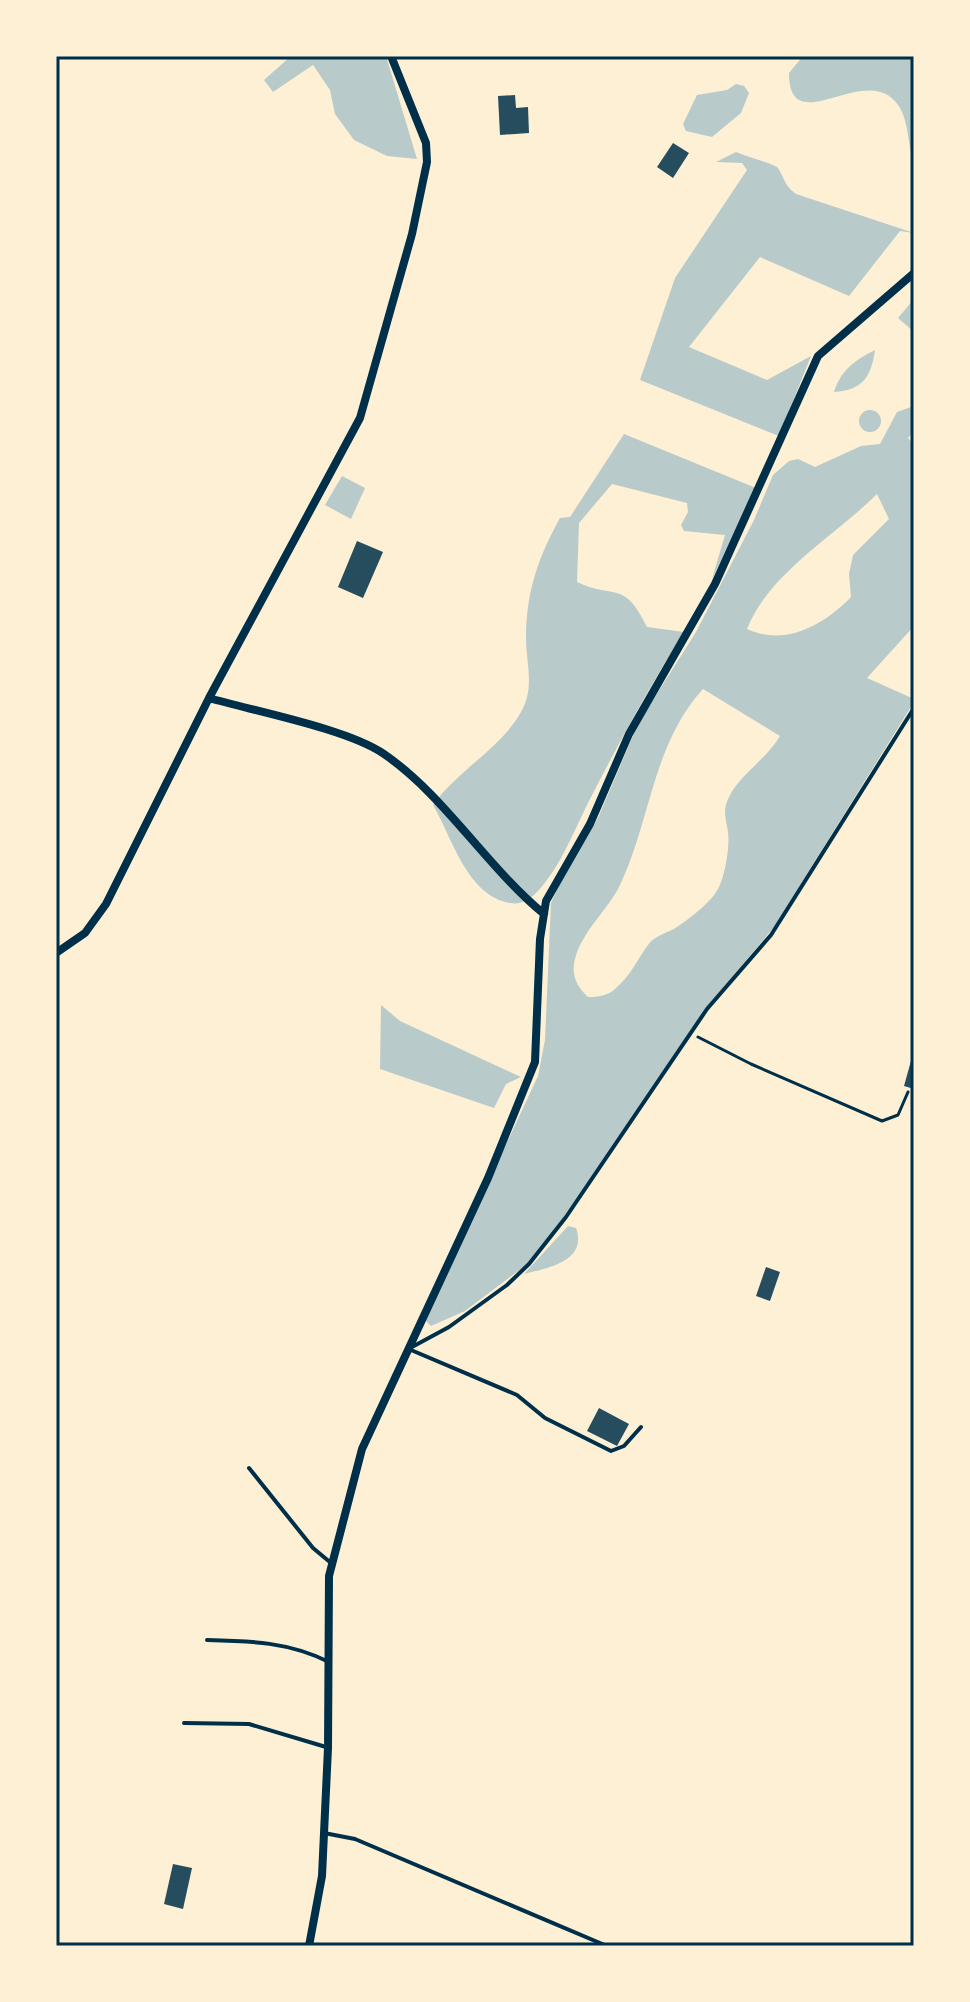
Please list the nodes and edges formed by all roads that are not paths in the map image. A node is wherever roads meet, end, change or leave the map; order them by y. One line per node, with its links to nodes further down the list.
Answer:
1 (391, 56): 3 (street)
2 (914, 273): 5 (street)
3 (209, 698): 5 (street); 6 (street)
4 (914, 708): 7 (lane)
5 (544, 914): 7 (street)
6 (56, 953)
7 (409, 1349): 8 (lane); 10 (street)
8 (641, 1427)
9 (249, 1468): 10 (lane)
10 (332, 1563): 12 (street)
11 (207, 1640): 12 (lane)
12 (329, 1662): 14 (street)
13 (184, 1723): 14 (lane)
14 (328, 1748): 15 (street)
15 (324, 1833): 16 (street); 17 (lane)
16 (309, 1946)
17 (607, 1946)

